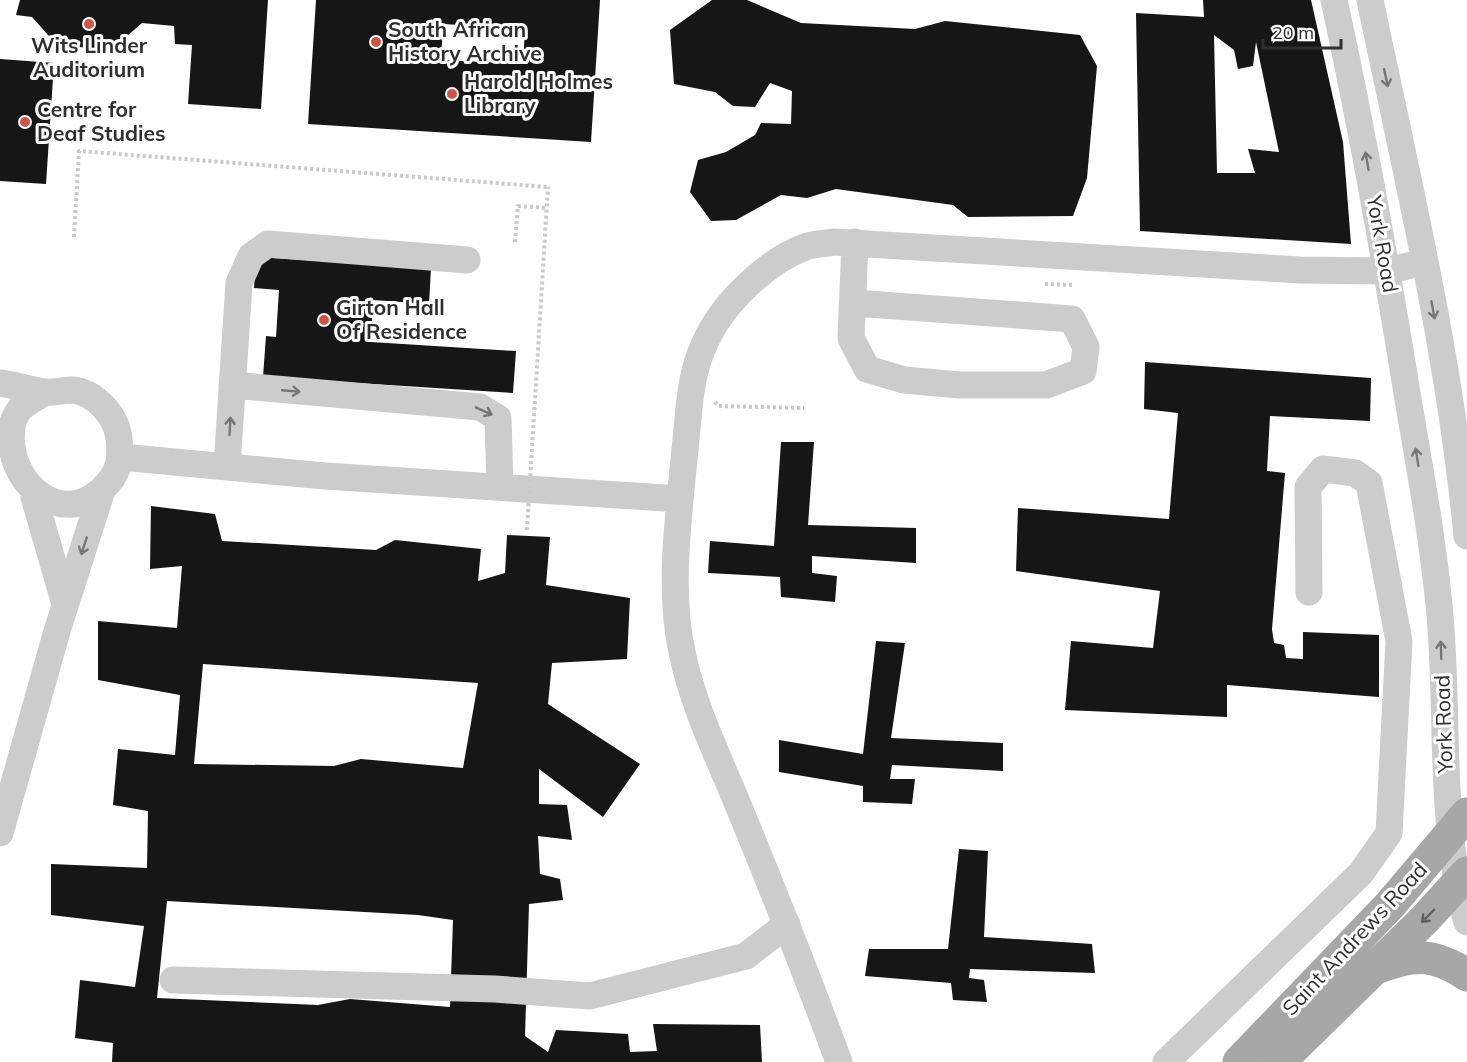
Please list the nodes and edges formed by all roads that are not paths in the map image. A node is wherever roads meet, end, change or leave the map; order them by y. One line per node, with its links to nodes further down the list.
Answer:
1 (1334, 0): 6 (street, York Road, one-way to 1)
2 (1370, 0): 5 (street, York Road, one-way to 5)
3 (855, 242): 6 (street); 7 (street); 19 (street)
4 (467, 260): 9 (street)
5 (1424, 262): 6 (street); 14 (street, York Road, one-way to 14)
6 (1387, 271): 16 (street, York Road, one-way to 6)
7 (854, 303): 7 (street)
8 (0, 383): 10 (street)
9 (232, 385): 13 (street, one-way to 9); 15 (street, one-way to 15)
10 (45, 392): 11 (street); 12 (street)
11 (121, 457): 13 (street); 17 (street)
12 (4, 461): 18 (street)
13 (227, 467): 15 (street)
14 (1462, 485): 16 (street); 20 (street, York Road)
15 (500, 487): 19 (street)
16 (1423, 489): 23 (street, York Road, one-way to 16)
17 (102, 490): 18 (street); 22 (street, one-way to 22)
18 (34, 497): 22 (street)
19 (680, 500): 27 (street)
20 (1467, 536)
21 (1309, 592): 32 (street)
22 (65, 604): 24 (street)
23 (1458, 824): 25 (street, York Road); 33 (main road, Saint Andrews Road)
24 (0, 833)
25 (1462, 879): 26 (street, York Road); 28 (main road, Saint Andrews Road, one-way to 28)
26 (1467, 922)
27 (788, 924): 30 (street); 31 (street)
28 (1376, 968): 29 (main road); 34 (main road, Saint Andrews Road)
29 (1467, 975)
30 (173, 980)
31 (839, 1062)
32 (1166, 1062)
33 (1239, 1062)
34 (1279, 1062)

